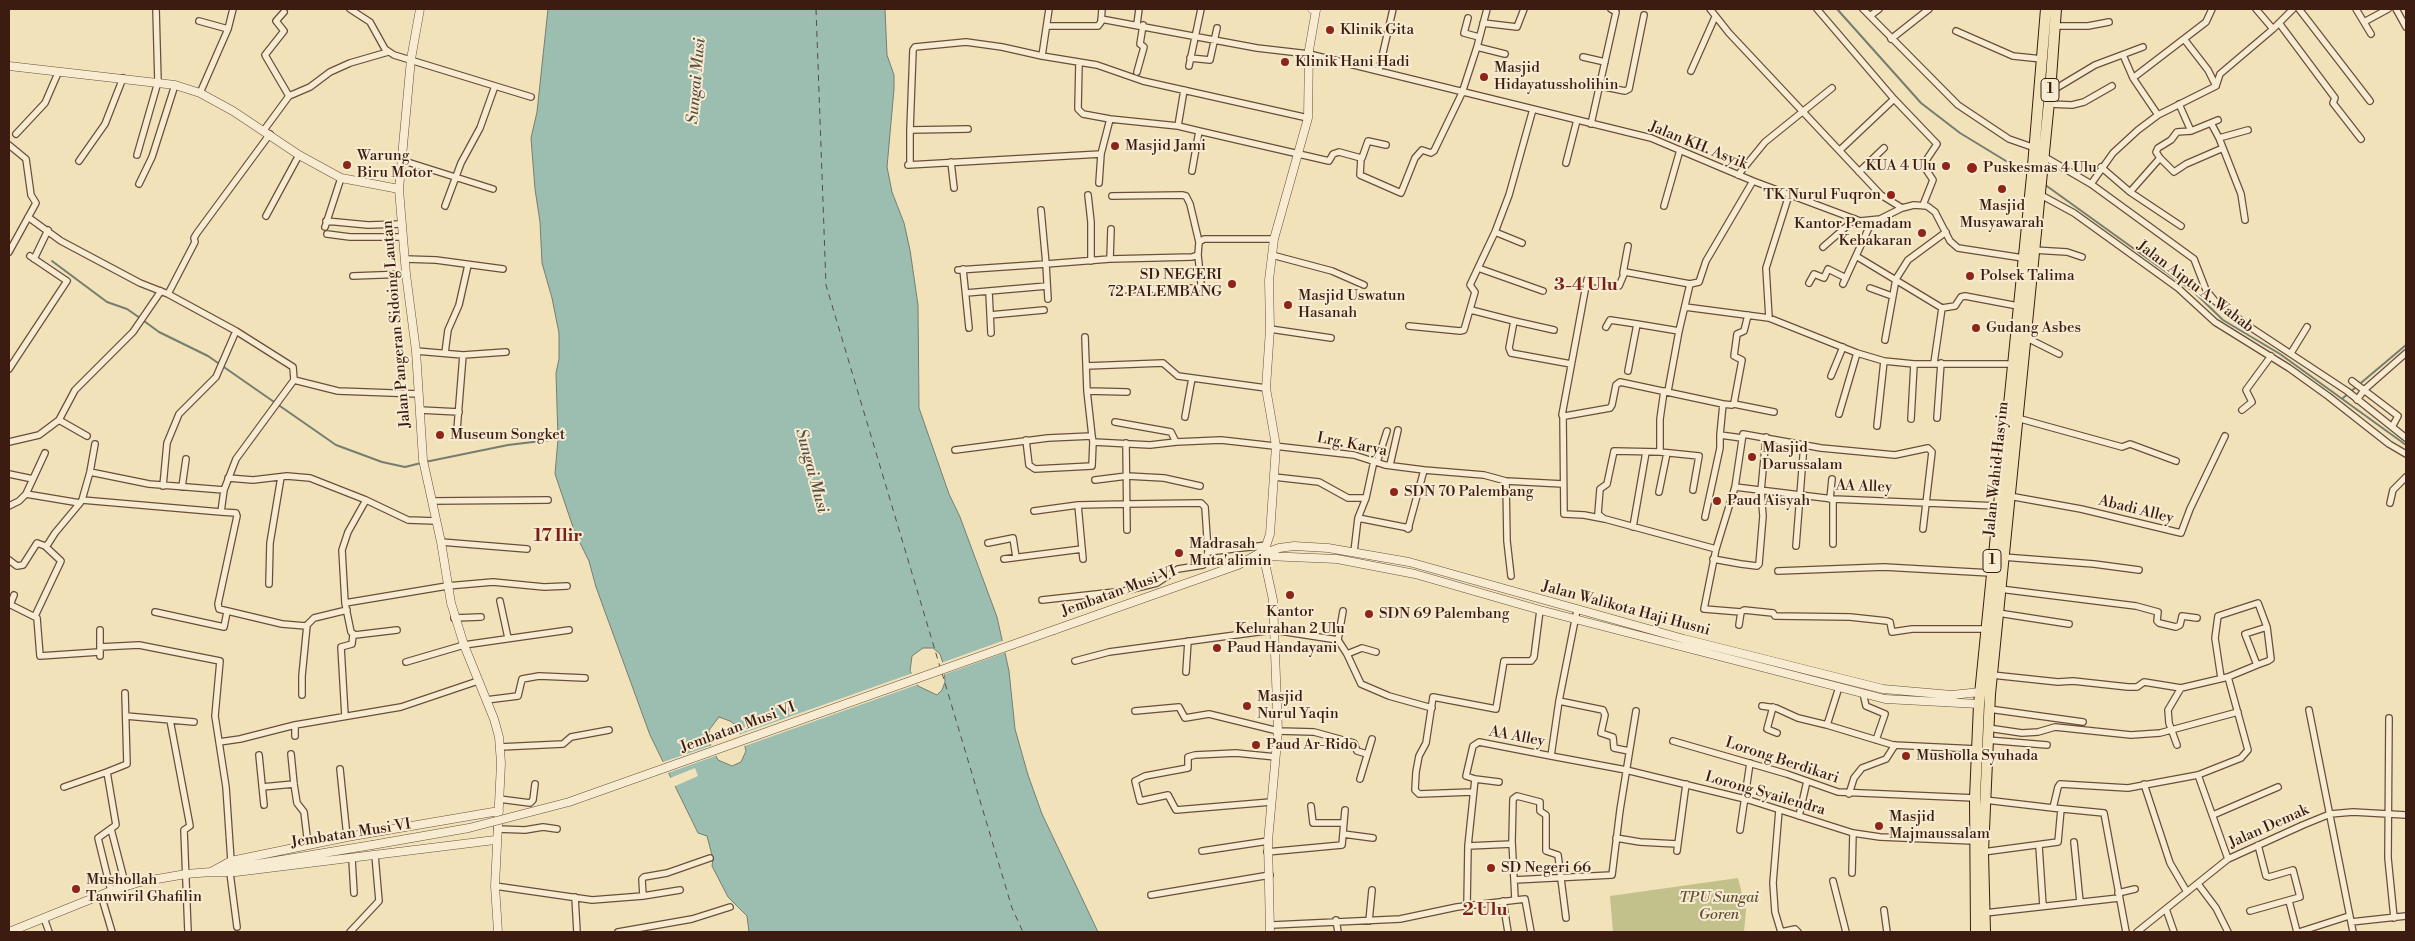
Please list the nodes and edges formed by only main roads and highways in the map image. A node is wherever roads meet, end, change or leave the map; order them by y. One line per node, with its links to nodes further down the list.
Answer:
1 (2046, 9): 3 (highway, Jalan Wahid Hasyim / 1)
2 (2056, 9): 3 (highway, Jalan Wahid Hasyim / 1)
3 (2038, 169): 4 (highway, Jalan Wahid Hasyim / 1)
4 (2036, 192): 5 (highway, Jalan Wahid Hasyim / 1); 5 (highway, Jalan Wahid Hasyim / 1)
5 (2001, 529): 6 (highway, Jalan Wahid Hasyim / 1); 6 (highway, Jalan Wahid Hasyim / 1)
6 (1980, 799): 7 (highway, Jalan Wahid Hasyim / 1); 8 (highway, Jalan Wahid Hasyim / 1)
7 (1976, 932)
8 (1985, 932)

